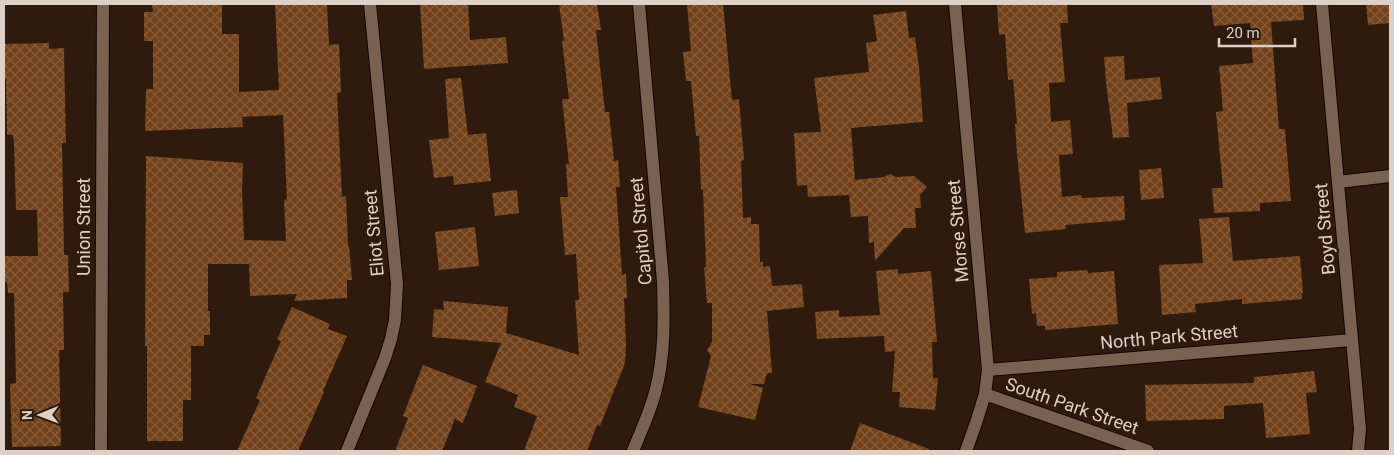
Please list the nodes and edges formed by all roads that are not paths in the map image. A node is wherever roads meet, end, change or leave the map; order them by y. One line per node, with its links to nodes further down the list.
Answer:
1 (103, 4): 11 (street, Union Street)
2 (370, 4): 12 (street, Eliot Street)
3 (639, 4): 13 (street, Capitol Street)
4 (955, 4): 9 (street, Morse Street)
5 (1322, 4): 7 (street, Boyd Street)
6 (1390, 176): 7 (street)
7 (1338, 182): 8 (street, Boyd Street)
8 (1352, 340): 9 (street, North Park Street); 16 (street, Boyd Street)
9 (988, 370): 10 (street, Morse Street)
10 (985, 394): 14 (street, Morse Street); 15 (street, South Park Street)
11 (101, 451)
12 (347, 451)
13 (634, 451)
14 (966, 451)
15 (1148, 451)
16 (1358, 451)

